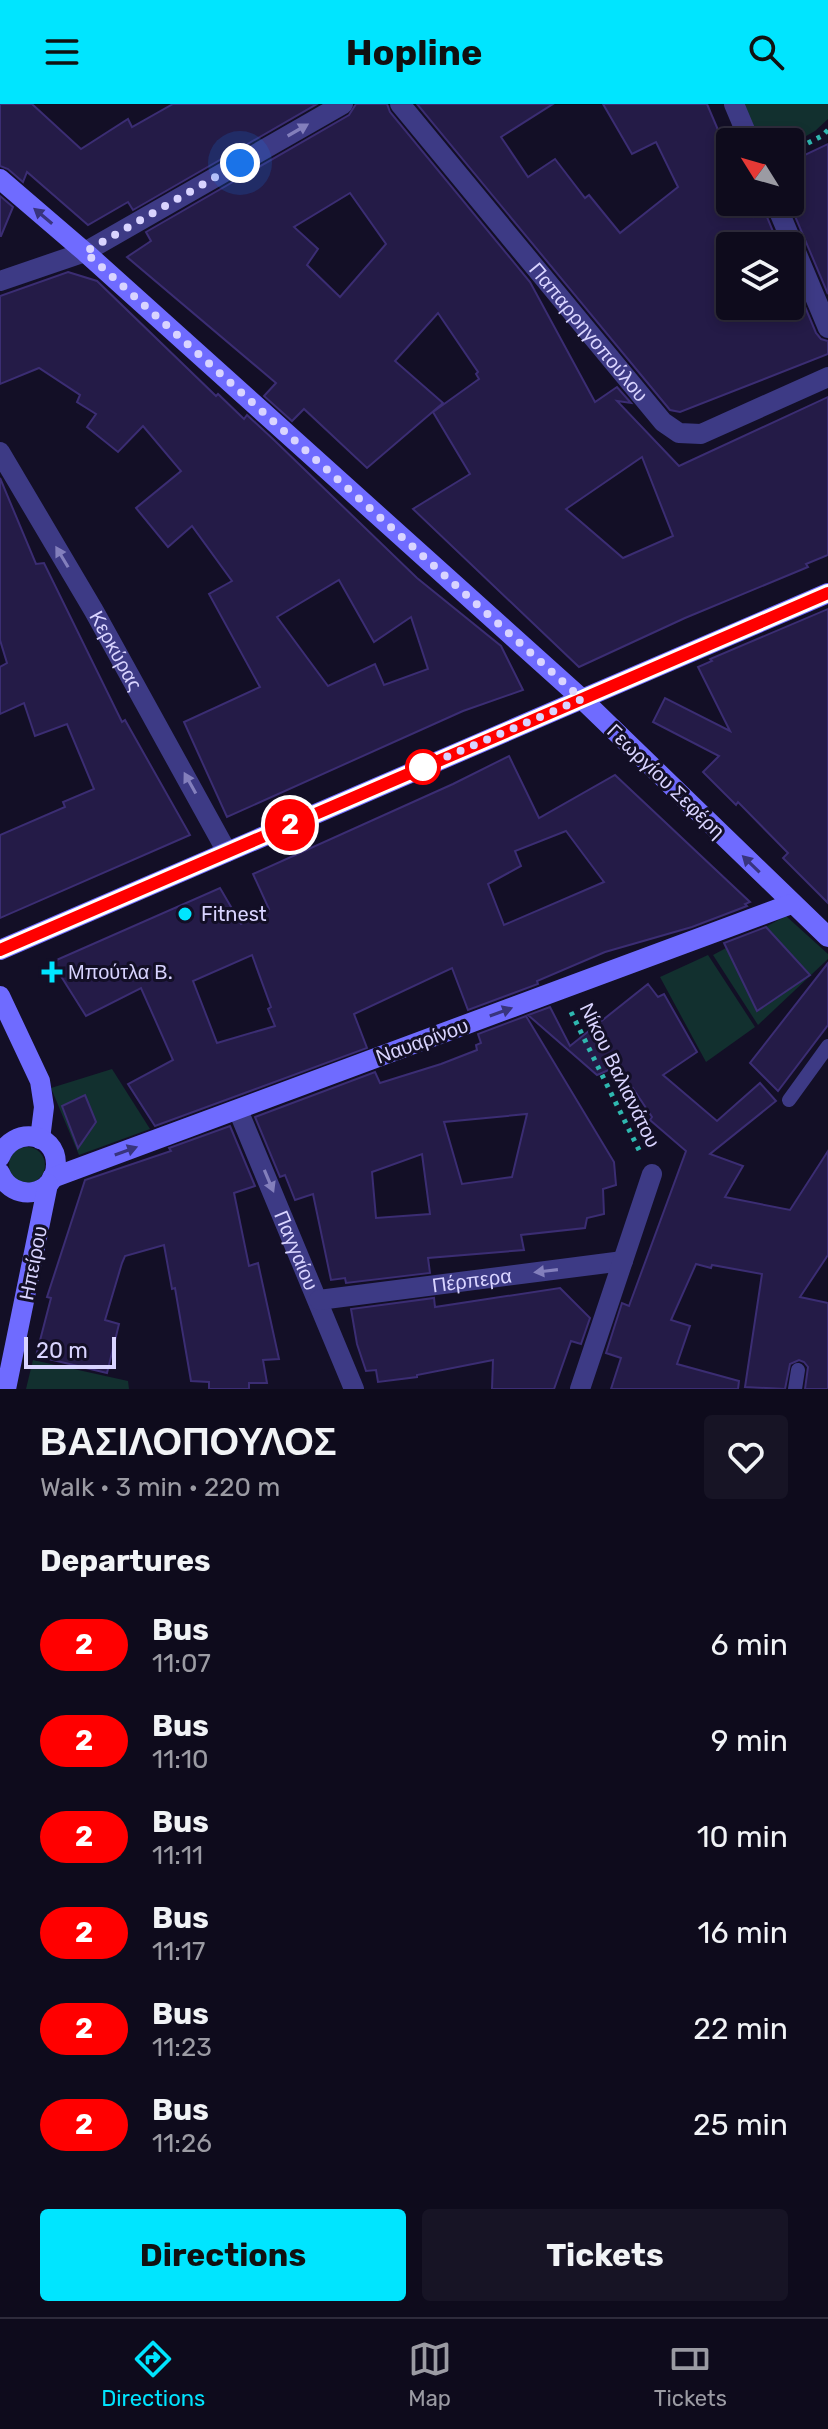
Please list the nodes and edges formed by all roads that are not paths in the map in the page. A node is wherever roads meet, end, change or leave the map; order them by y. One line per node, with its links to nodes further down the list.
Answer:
1 (343, 104): 7 (street, one-way to 1)
2 (400, 104): 10 (street, Παπαρρηγοπούλου)
3 (734, 104): 4 (street)
4 (744, 128)
5 (0, 179): 7 (street, Γεωργίου Σεφέρη, one-way to 5)
6 (781, 216): 9 (street)
7 (85, 252): 8 (street); 13 (street, Γεωργίου Σεφέρη)
8 (0, 281)
9 (828, 328)
10 (828, 377)
11 (0, 452): 14 (street, Κερκύρας, one-way to 11)
12 (828, 593): 13 (street)
13 (582, 699): 14 (street); 15 (street, Γεωργίου Σεφέρη, one-way to 13)
14 (227, 852): 17 (street)
15 (791, 904): 16 (street, Γεωργίου Σεφέρη); 21 (street, Ναυαρίνου, one-way to 15)
16 (828, 937)
17 (0, 950)
18 (0, 996): 22 (street)
19 (828, 1046): 20 (lane)
20 (789, 1100)
21 (238, 1110): 26 (street, Ναυαρίνου, one-way to 21); 28 (street, Παγγαίου, one-way to 28)
22 (40, 1139): 23 (street); 26 (street)
23 (0, 1157)
24 (0, 1173): 26 (street, Ναυαρίνου)
25 (652, 1174): 27 (street)
26 (50, 1181): 30 (street, Ηπείρου)
27 (623, 1261): 28 (street, Πέρπερα, one-way to 28); 32 (street)
28 (319, 1300): 31 (street, Παγγαίου)
29 (798, 1370): 33 (lane)
30 (6, 1389)
31 (354, 1389)
32 (580, 1389)
33 (795, 1389)

